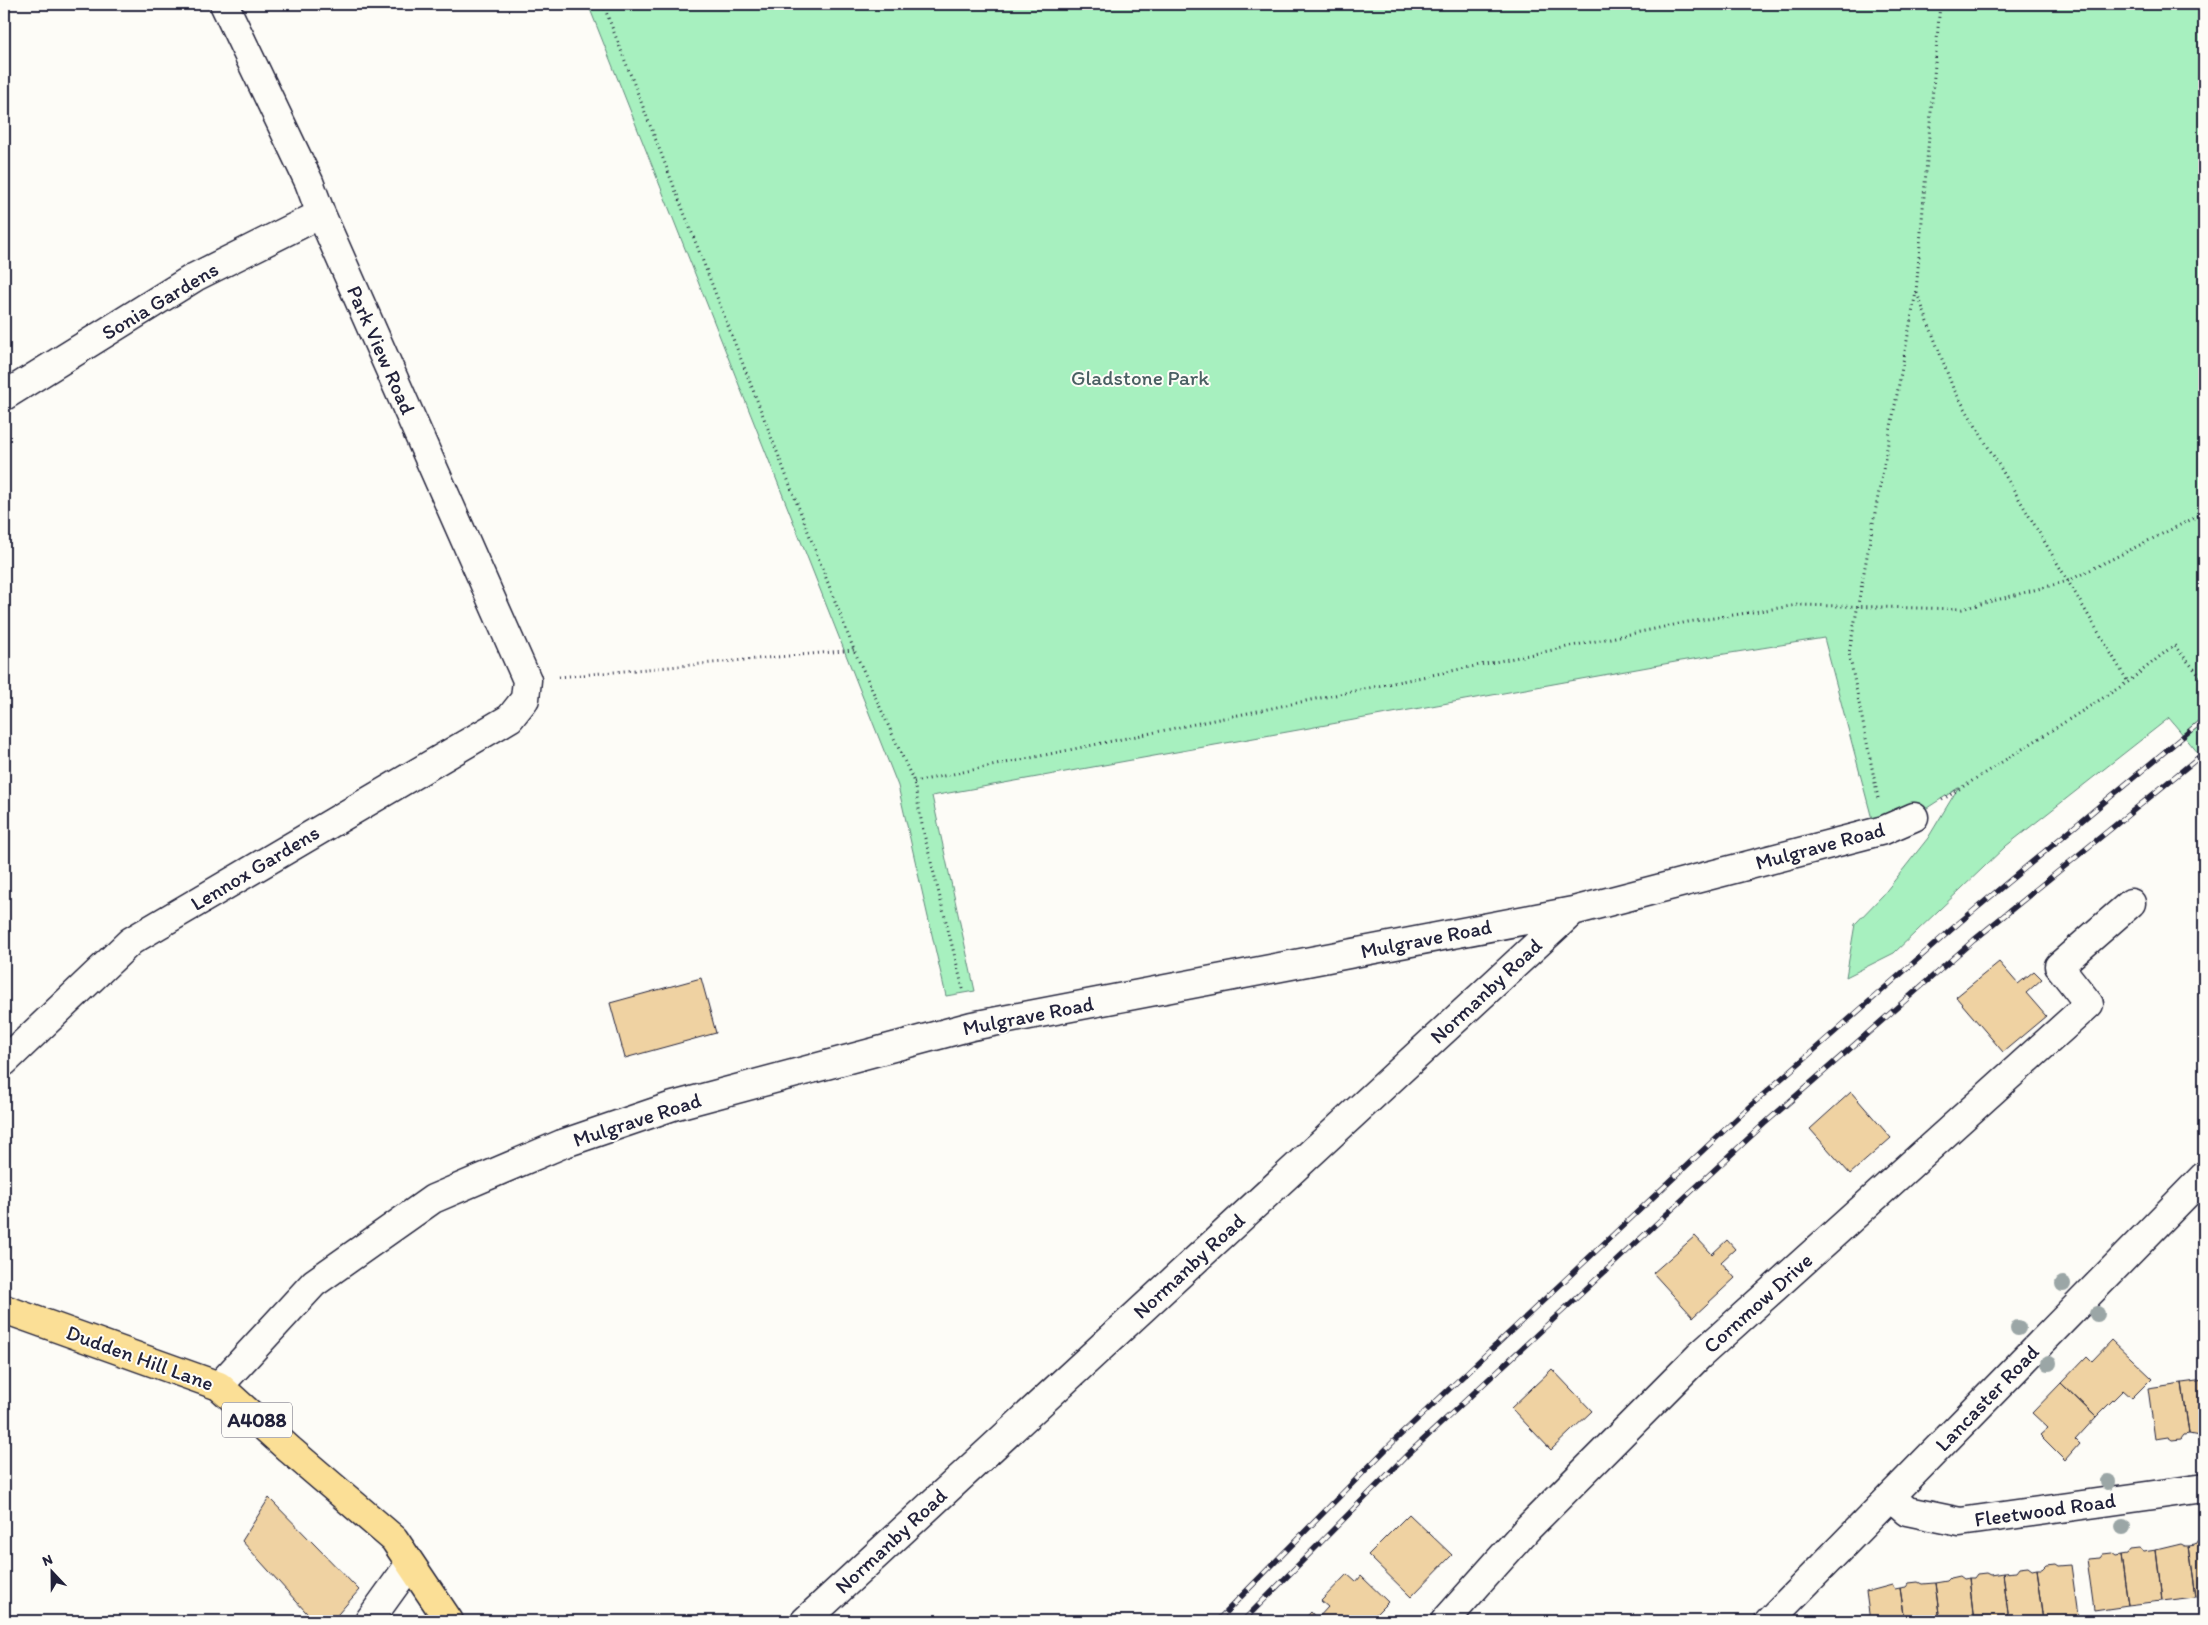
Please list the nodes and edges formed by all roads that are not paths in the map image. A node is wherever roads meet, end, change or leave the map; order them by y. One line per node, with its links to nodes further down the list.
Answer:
1 (224, 4): 2 (street, Park View Road)
2 (320, 214): 3 (street, Sonia Gardens); 4 (street, Park View Road)
3 (4, 396)
4 (526, 689): 8 (street, Lennox Gardens)
5 (1914, 817): 7 (street, Mulgrave Road)
6 (2132, 903): 18 (street, Cornmow Drive)
7 (1573, 910): 11 (street, Mulgrave Road); 17 (street, Normanby Road)
8 (4, 1062)
9 (2204, 1176): 13 (street, Lancaster Road)
10 (4, 1309): 11 (main road, Dudden Hill Lane / A4088)
11 (219, 1386): 14 (main road, Dudden Hill Lane / A4088)
12 (2204, 1488): 13 (street, Fleetwood Road)
13 (1891, 1497): 19 (street, Lancaster Road)
14 (410, 1564): 15 (street); 16 (main road, Dudden Hill Lane / A4088)
15 (369, 1621)
16 (449, 1621)
17 (805, 1621)
18 (1445, 1621)
19 (1769, 1621)

